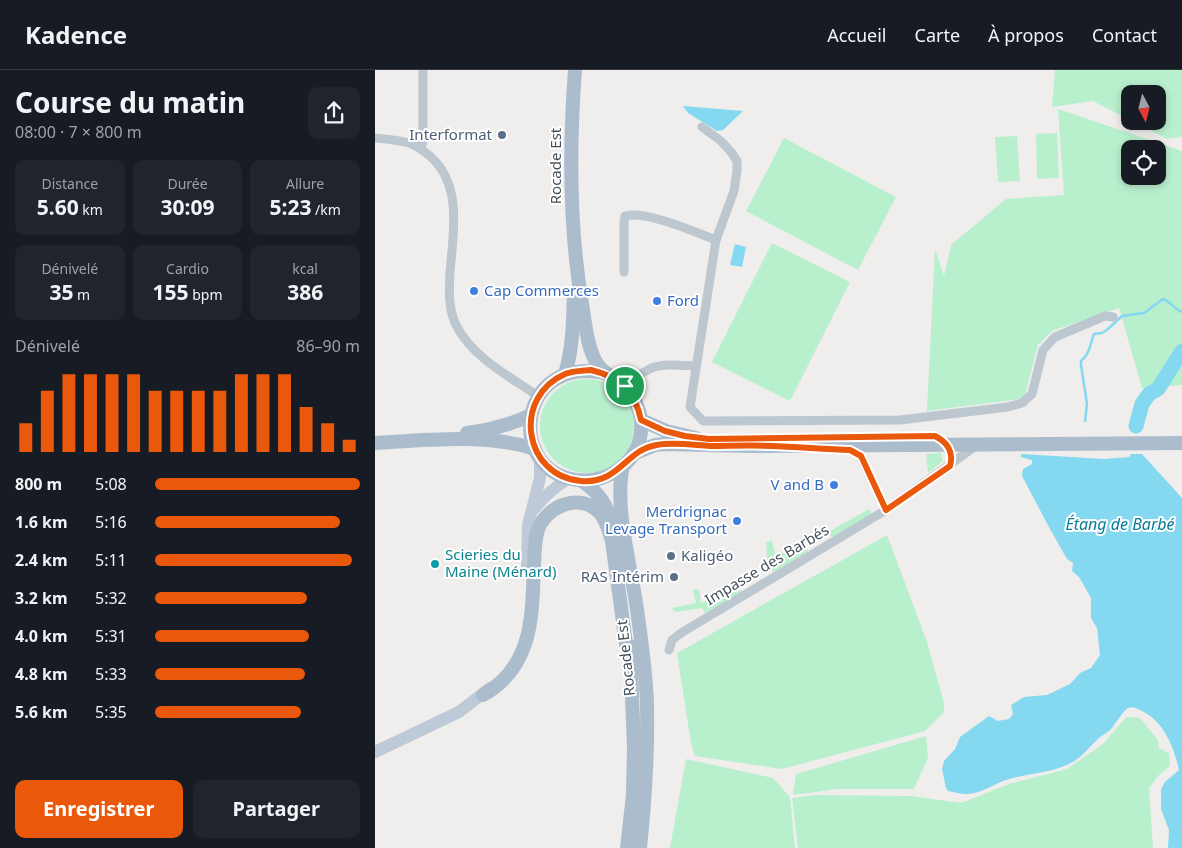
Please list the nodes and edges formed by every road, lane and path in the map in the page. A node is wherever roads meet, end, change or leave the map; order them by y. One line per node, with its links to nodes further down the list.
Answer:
1 (423, 70): 5 (street)
2 (575, 70): 7 (main road, Rocade Est)
3 (702, 127): 6 (street)
4 (375, 138): 5 (street)
5 (421, 149): 14 (street)
6 (716, 240): 8 (street); 10 (street)
7 (575, 263): 11 (main road); 12 (main road)
8 (624, 272)
9 (1113, 317): 10 (street)
10 (696, 366): 13 (street)
11 (604, 373): 12 (main road); 13 (main road)
12 (565, 374): 14 (main road)
13 (625, 386): 16 (main road)
14 (538, 396): 15 (main road)
15 (531, 415): 19 (main road); 24 (main road)
16 (641, 420): 18 (main road); 25 (main road)
17 (1182, 435): 18 (main road)
18 (940, 440): 22 (main road); 23 (main road); 27 (street)
19 (411, 441): 20 (main road); 24 (main road)
20 (375, 443)
21 (1182, 443): 22 (main road)
22 (979, 444): 27 (street, Impasse des Barbés)
23 (769, 446): 25 (main road); 29 (street)
24 (538, 453): 28 (main road); 30 (main road)
25 (633, 454): 26 (main road)
26 (623, 466): 28 (main road); 36 (main road, Rocade Est)
27 (950, 466): 29 (street, Impasse des Barbés)
28 (575, 480): 30 (main road); 32 (main road, Rocade Est)
29 (886, 510): 31 (street, Impasse des Barbés)
30 (531, 512): 33 (main road)
31 (669, 650)
32 (629, 654): 33 (main road); 35 (main road, Rocade Est)
33 (483, 695): 34 (main road)
34 (375, 752)
35 (627, 848)
36 (640, 848)

